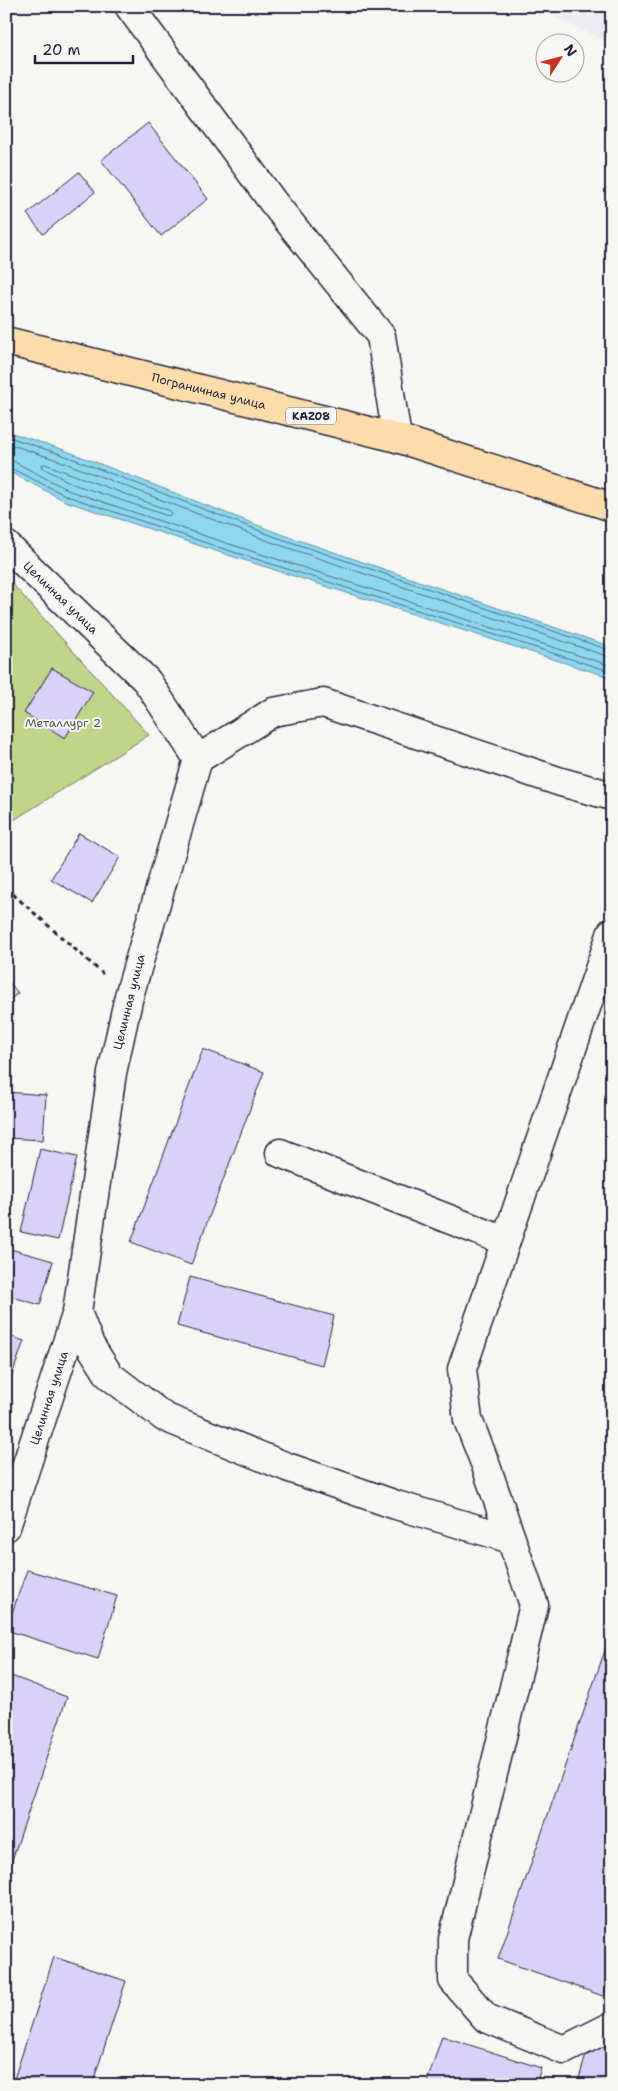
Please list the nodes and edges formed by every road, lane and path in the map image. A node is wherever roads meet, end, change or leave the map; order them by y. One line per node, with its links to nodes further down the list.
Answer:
1 (130, 6): 3 (street)
2 (6, 340): 3 (highway, Пограничная улица / KAZ08)
3 (397, 438): 4 (highway, Пограничная улица / KAZ08)
4 (612, 507)
5 (6, 545): 6 (street, Целинная улица)
6 (198, 759): 7 (street); 11 (street, Целинная улица)
7 (612, 796)
8 (6, 888): 11 (path)
9 (612, 932): 10 (street)
10 (602, 994): 13 (street)
11 (129, 996): 14 (street, Целинная улица)
12 (280, 1153): 13 (street)
13 (506, 1241): 16 (street)
14 (76, 1312): 15 (street, Целинная улица); 16 (street)
15 (6, 1527)
16 (511, 1539): 17 (street)
17 (612, 2026)

